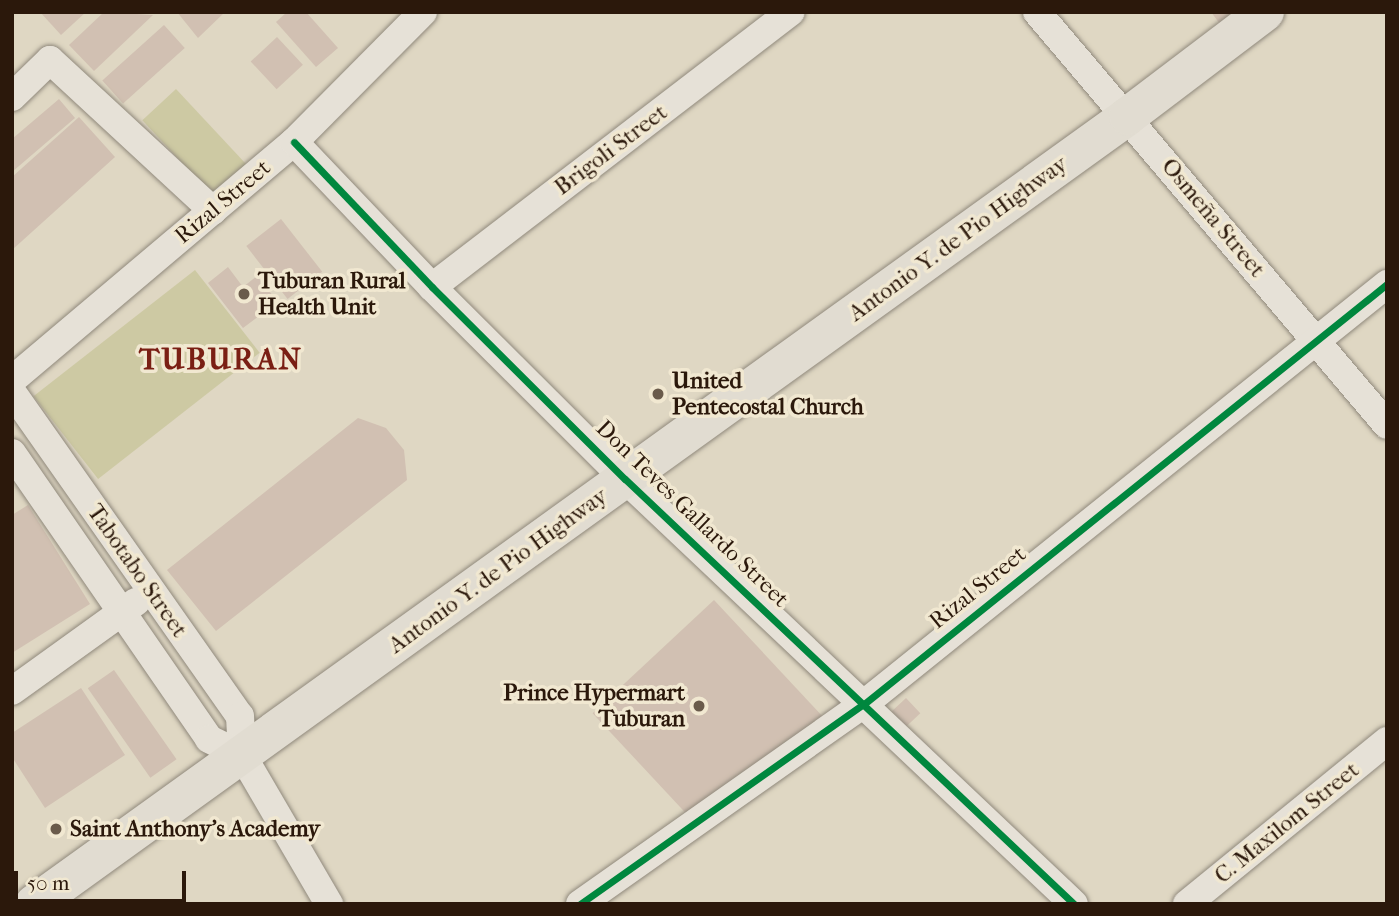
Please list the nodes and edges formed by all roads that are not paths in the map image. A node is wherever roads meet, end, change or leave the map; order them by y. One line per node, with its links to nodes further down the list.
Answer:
1 (423, 12): 7 (street, Rizal Street)
2 (791, 12): 10 (street, Brigoli Street)
3 (1037, 12): 6 (street, Osmeña Street)
4 (1265, 12): 6 (highway, Antonio Y. de Pio Highway)
5 (12, 97): 8 (street)
6 (1128, 116): 11 (street, Osmeña Street); 16 (highway, Antonio Y. de Pio Highway)
7 (295, 142): 8 (street, Rizal Street); 10 (street, Don Teves Gallardo Street)
8 (213, 211): 12 (street, Rizal Street)
9 (1387, 284): 11 (street, Rizal Street)
10 (432, 287): 16 (street, Don Teves Gallardo Street)
11 (1316, 340): 14 (street, Osmeña Street); 21 (street, Rizal Street)
12 (12, 380)
13 (12, 392): 17 (street, Tabotabo Street)
14 (1387, 425)
15 (12, 453): 18 (street, Tabotabo Street)
16 (625, 479): 21 (street, Don Teves Gallardo Street); 24 (highway, Antonio Y. de Pio Highway)
17 (150, 592): 18 (street); 19 (street, Tabotabo Street)
18 (120, 613): 20 (street); 22 (street, Tabotabo Street)
19 (216, 682): 22 (street); 24 (street, Tabotabo Street)
20 (15, 684)
21 (864, 705): 27 (street, Rizal Street); 28 (street, Don Teves Gallardo Street)
22 (184, 706): 24 (street, Tabotabo Street)
23 (1387, 741): 29 (street, C. Maxilom Street)
24 (242, 755): 25 (highway, Antonio Y. de Pio Highway); 26 (street, Tabotabo Street)
25 (34, 904)
26 (329, 904)
27 (580, 904)
28 (1074, 904)
29 (1186, 904)

